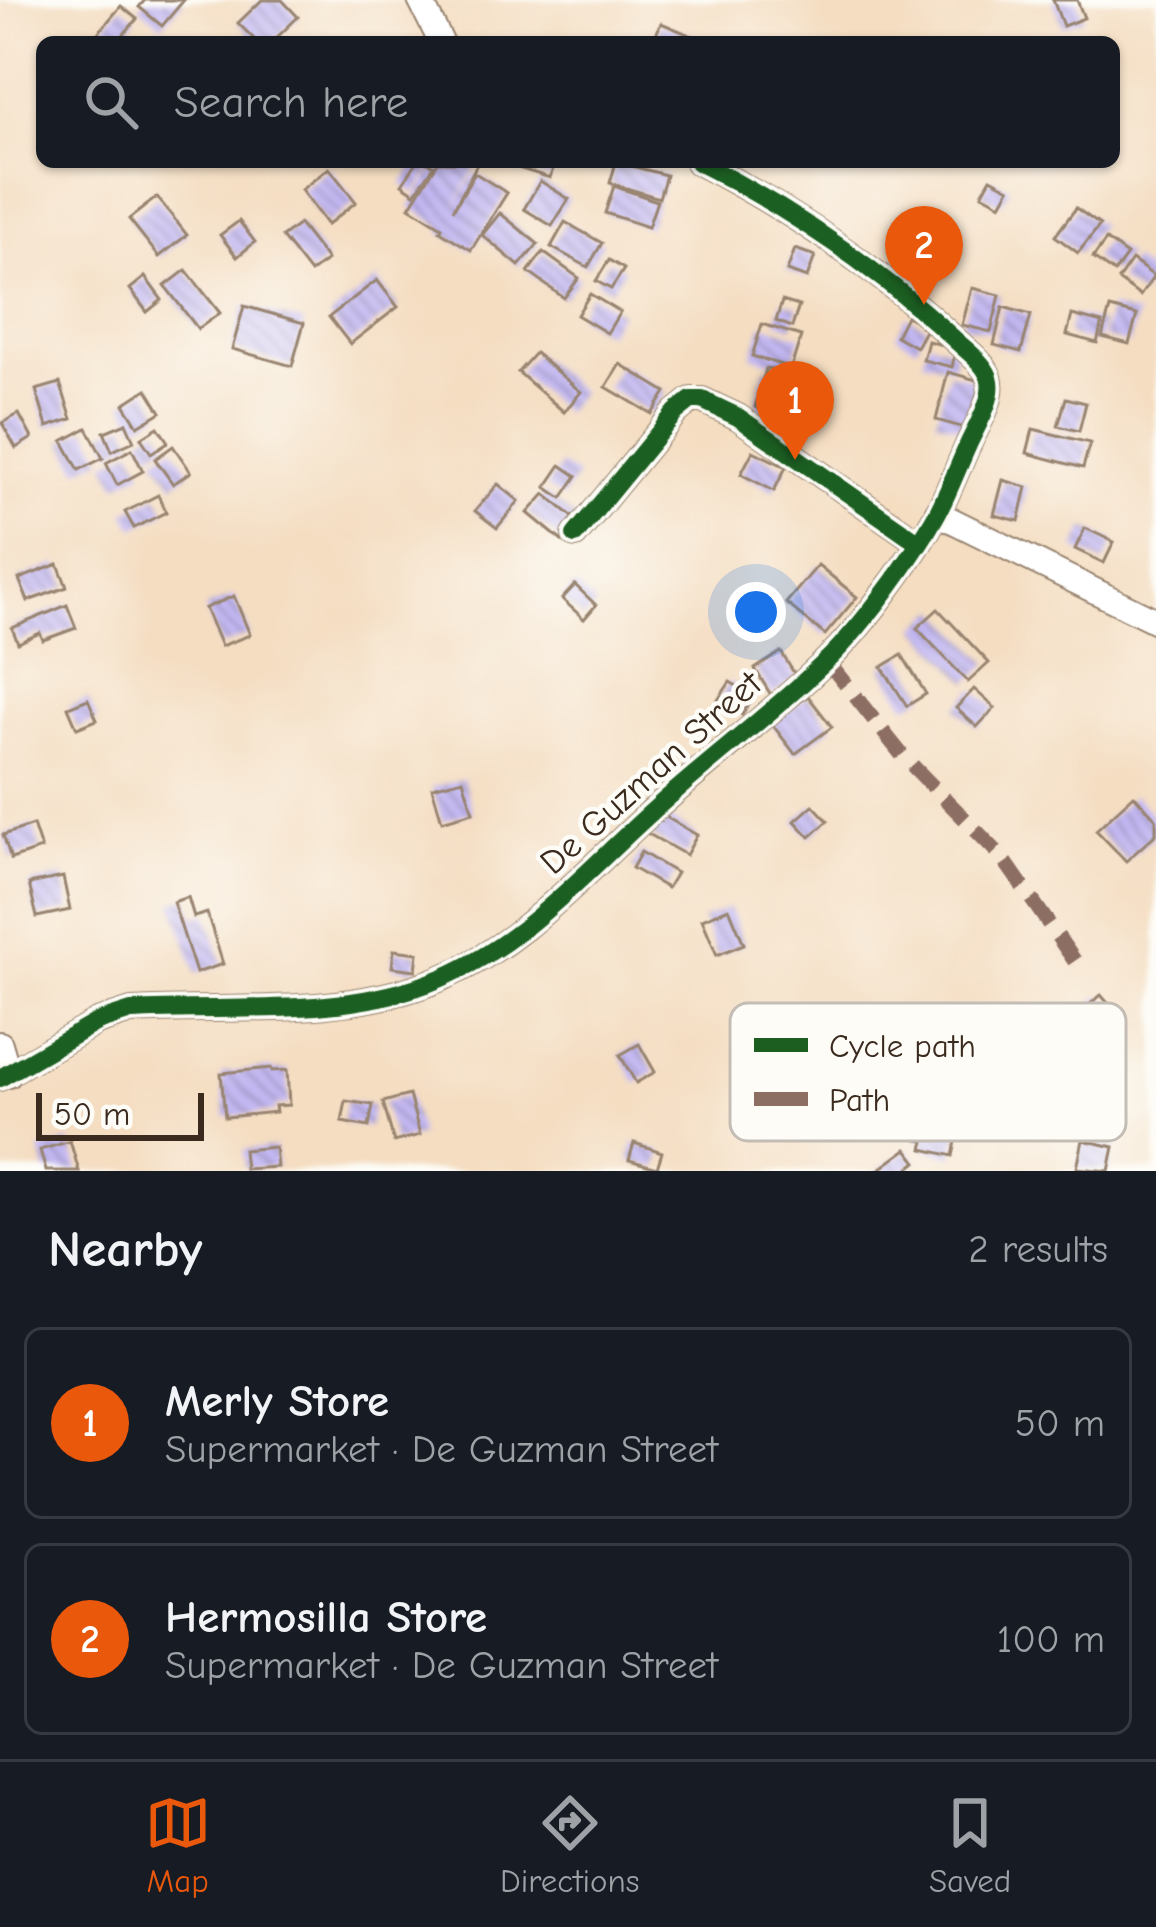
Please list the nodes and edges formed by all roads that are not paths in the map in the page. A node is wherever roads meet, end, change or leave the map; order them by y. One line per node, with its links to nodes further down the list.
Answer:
1 (419, 0): 2 (street)
2 (438, 36)
3 (709, 168): 4 (street, De Guzman Street)
4 (938, 513): 6 (street, De Guzman Street); 7 (street)
5 (574, 535): 6 (street)
6 (918, 542): 9 (street, De Guzman Street)
7 (1156, 621)
8 (0, 1044): 9 (street)
9 (5, 1076)

